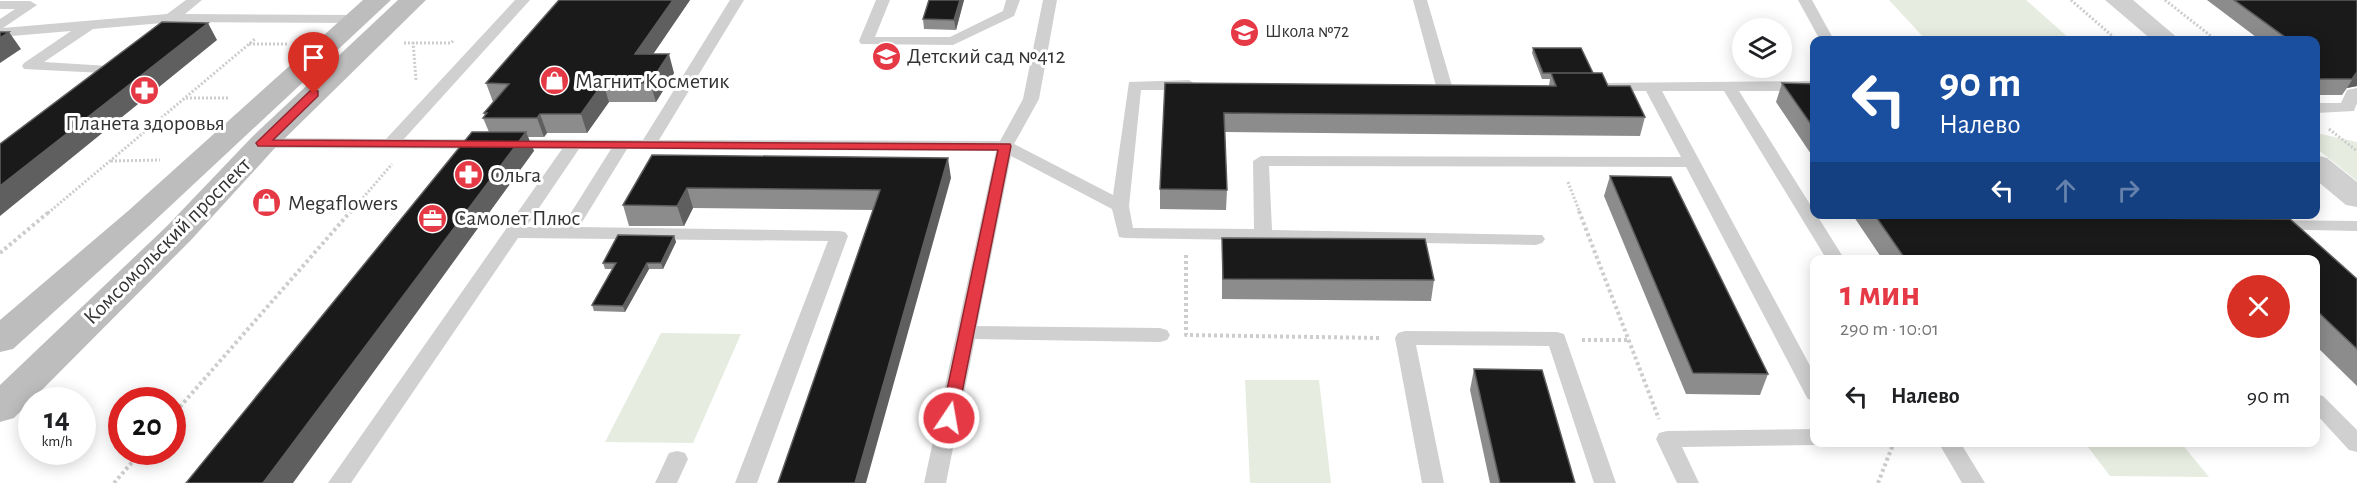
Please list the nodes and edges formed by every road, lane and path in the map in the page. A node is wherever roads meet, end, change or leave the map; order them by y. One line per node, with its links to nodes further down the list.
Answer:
1 (195, 0): 15 (lane)
2 (413, 0): 14 (main road, Комсомольский проспект)
3 (523, 0): 43 (lane)
4 (737, 0): 47 (lane)
5 (883, 0): 6 (lane)
6 (1013, 0)
7 (1050, 0): 48 (lane)
8 (1420, 0): 32 (lane)
9 (1804, 0): 21 (lane)
10 (2071, 0): 22 (path)
11 (2118, 0): 23 (street)
12 (2165, 0): 24 (path)
13 (0, 5): 18 (lane)
14 (385, 10): 17 (main road); 42 (main road, Комсомольский проспект)
15 (172, 18): 16 (lane); 19 (lane); 25 (lane)
16 (280, 19): 17 (lane); 38 (path)
17 (358, 19): 57 (main road, Комсомольский проспект)
18 (0, 26)
19 (89, 26): 20 (lane); 30 (lane)
20 (0, 33)
21 (1825, 36)
22 (2112, 36)
23 (2162, 36)
24 (2211, 36)
25 (146, 37)
26 (412, 42): 29 (path)
27 (291, 44): 28 (path)
28 (282, 52)
29 (416, 80)
30 (85, 83)
31 (1205, 85): 56 (lane)
32 (1444, 86)
33 (1594, 86): 36 (lane)
34 (1729, 86): 35 (lane); 36 (lane); 58 (lane)
35 (1810, 86)
36 (1652, 87): 52 (lane)
37 (2357, 93): 40 (lane)
38 (185, 98): 39 (path); 51 (path)
39 (221, 106)
40 (2320, 108)
41 (2324, 125): 49 (path)
42 (262, 143): 43 (lane); 71 (main road, Комсомольский проспект)
43 (391, 143): 44 (lane)
44 (410, 143): 45 (lane); 79 (path)
45 (574, 144): 46 (lane); 63 (lane)
46 (622, 144): 47 (lane); 64 (lane)
47 (648, 145): 48 (lane)
48 (1005, 146): 56 (lane); 72 (lane)
49 (2357, 151)
50 (168, 153): 51 (path)
51 (110, 161): 69 (path)
52 (1692, 162): 53 (lane); 78 (lane)
53 (1561, 163): 66 (lane); 77 (path)
54 (2320, 167): 55 (street)
55 (2357, 198)
56 (1120, 206): 65 (lane)
57 (139, 218): 71 (main road); 76 (main road, Комсомольский проспект)
58 (1810, 218)
59 (1811, 219): 70 (lane)
60 (2257, 225): 61 (lane)
61 (2293, 226): 62 (lane); 68 (lane)
62 (2357, 226)
63 (512, 232): 64 (lane); 90 (lane)
64 (567, 233): 92 (lane)
65 (1187, 235): 66 (lane); 74 (path)
66 (1263, 235): 67 (lane)
67 (1536, 239)
68 (2309, 240)
69 (0, 253)
70 (1833, 255)
71 (130, 279): 81 (main road, Комсомольский проспект)
72 (967, 332): 73 (lane); 93 (lane)
73 (1160, 334)
74 (1405, 338): 75 (lane); 94 (lane)
75 (1557, 339): 77 (path); 95 (lane)
76 (0, 340)
77 (1628, 340): 83 (path)
78 (1810, 385)
79 (186, 400)
80 (2320, 405): 84 (lane)
81 (0, 408)
82 (1810, 437): 83 (lane)
83 (1667, 439): 96 (lane)
84 (2357, 444)
85 (1892, 447): 97 (path)
86 (1952, 447): 98 (lane)
87 (677, 459): 91 (lane)
88 (130, 465): 89 (path)
89 (114, 483)
90 (339, 483)
91 (666, 483)
92 (746, 483)
93 (935, 483)
94 (1433, 483)
95 (1605, 483)
96 (1688, 483)
97 (1878, 483)
98 (1974, 483)

